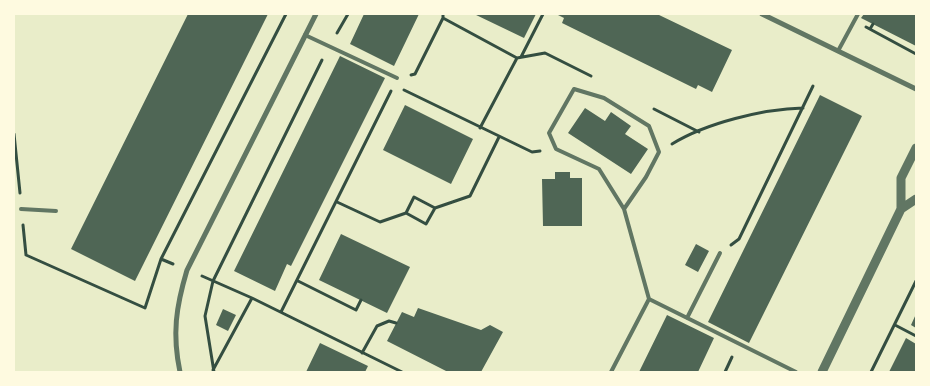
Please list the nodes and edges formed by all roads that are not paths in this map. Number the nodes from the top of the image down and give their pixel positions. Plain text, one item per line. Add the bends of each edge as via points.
1 (316, 14) edge
2 (762, 14) edge
3 (858, 14) edge
4 (305, 35) junction
5 (838, 51) junction
6 (398, 78) road end
7 (916, 89) edge
8 (916, 148) edge
9 (916, 199) edge
10 (21, 209) road end
11 (624, 209) junction
12 (900, 209) junction
13 (56, 211) dead end
14 (720, 253) road end
15 (650, 299) junction
16 (688, 318) junction
17 (180, 372) edge
18 (611, 372) edge
19 (796, 372) edge
20 (822, 372) edge

1 - 4 street
2 - 5 street
3 - 5 lane
4 - 6 lane
4 - 17 street via 187,270 176,314 175,338
5 - 7 street
8 - 12 street via 901,178
9 - 12 street
10 - 13 lane
11 - 11 lane via 659,152 649,126 604,98 574,89 549,133 556,149 599,169
11 - 15 lane
12 - 20 street
14 - 16 lane
15 - 16 lane
15 - 18 lane
16 - 19 lane

